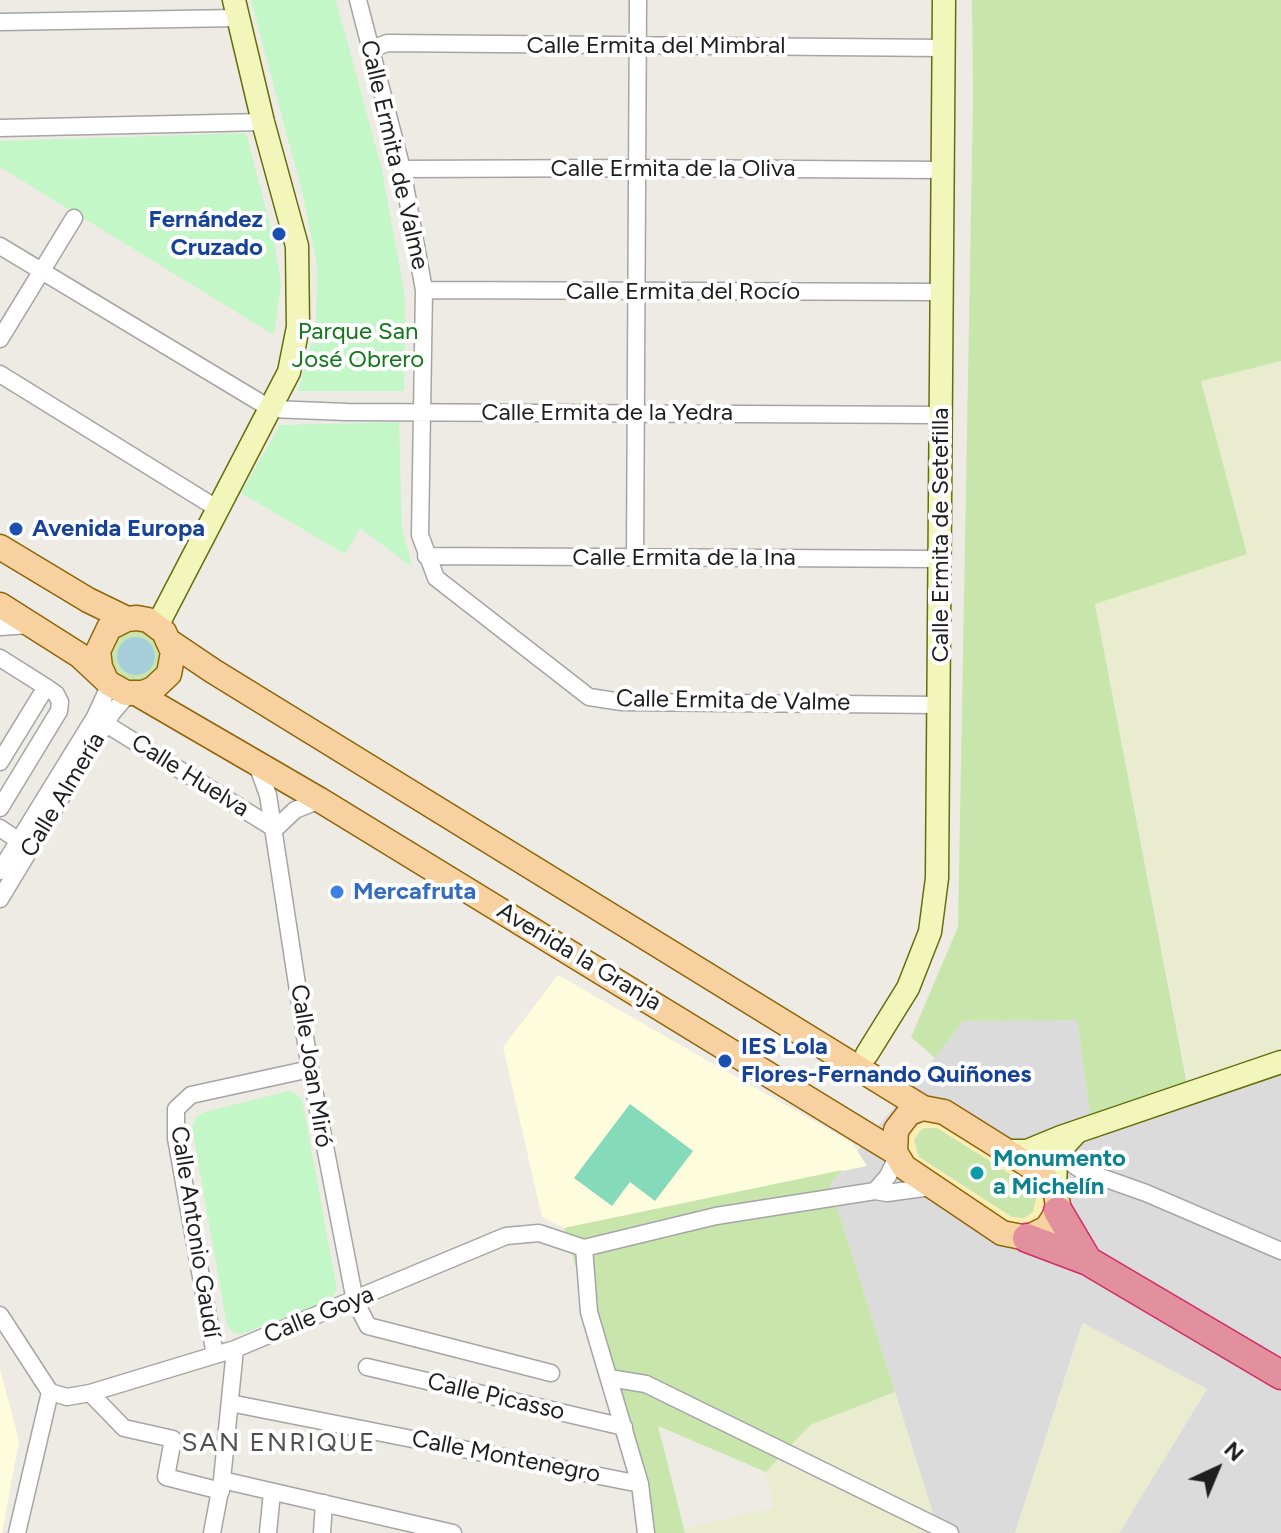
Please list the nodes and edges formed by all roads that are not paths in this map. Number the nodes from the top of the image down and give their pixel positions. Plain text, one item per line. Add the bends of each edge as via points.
1 (358, 0) edge
2 (638, 0) edge
3 (944, 0) edge
4 (236, 9) edge
5 (0, 22) edge
6 (638, 46) junction
7 (944, 48) junction
8 (370, 50) junction
9 (263, 122) junction
10 (0, 128) edge
11 (637, 168) junction
12 (402, 169) junction
13 (943, 170) junction
14 (74, 218) dead end
15 (0, 246) edge
16 (41, 272) junction
17 (424, 290) junction
18 (636, 292) junction
19 (942, 292) junction
20 (0, 339) edge
21 (0, 374) edge
22 (271, 409) junction
23 (421, 412) junction
24 (636, 413) junction
25 (942, 415) junction
26 (218, 509) junction
27 (0, 547) edge
28 (426, 556) junction
29 (635, 558) junction
30 (941, 559) junction
31 (0, 605) edge
32 (127, 619) junction
33 (33, 625) junction
34 (0, 627) edge
35 (164, 634) junction
36 (0, 658) edge
37 (46, 687) junction
38 (120, 687) junction
39 (940, 705) junction
40 (106, 724) junction
41 (0, 762) edge
42 (256, 762) junction
43 (320, 800) junction
44 (0, 808) edge
45 (0, 828) edge
46 (275, 829) junction
47 (19, 841) junction
48 (0, 871) edge
49 (0, 899) edge
50 (867, 1054) junction
51 (843, 1060) junction
52 (1281, 1062) edge
53 (310, 1069) junction
54 (875, 1080) junction
55 (923, 1108) junction
56 (1078, 1131) junction
57 (1061, 1149) junction
58 (1007, 1151) junction
59 (896, 1155) junction
60 (1081, 1170) junction
61 (931, 1187) junction
62 (875, 1191) junction
63 (1056, 1194) junction
64 (1027, 1238) junction
65 (584, 1248) junction
66 (1281, 1251) edge
67 (1088, 1261) junction
68 (355, 1301) junction
69 (0, 1315) edge
70 (235, 1349) junction
71 (215, 1355) junction
72 (367, 1367) dead end
73 (551, 1373) dead end
74 (1281, 1375) edge
75 (609, 1378) junction
76 (50, 1392) junction
77 (90, 1393) junction
78 (230, 1403) junction
79 (624, 1427) junction
80 (640, 1484) junction
81 (221, 1486) junction
82 (272, 1492) junction
83 (324, 1503) junction
84 (17, 1533) edge
85 (212, 1533) edge
86 (268, 1533) edge
87 (322, 1533) edge
88 (453, 1533) edge
89 (646, 1533) edge
90 (950, 1533) edge

1 - 8 street, Calle Ermita de Valme
2 - 6 street
3 - 7 street, Calle Ermita de Setefilla
4 - 5 street
4 - 9 street
6 - 7 street, Calle Ermita del Mimbral
6 - 8 street, Calle Ermita del Mimbral via 387,43
6 - 11 street
7 - 13 street, Calle Ermita de Setefilla
8 - 12 street, Calle Ermita de Valme
9 - 10 street
9 - 22 street via 299,259 298,327 289,372
11 - 12 street, Calle Ermita de la Oliva
11 - 13 street, Calle Ermita de la Oliva
11 - 18 street
12 - 17 street, Calle Ermita de Valme
13 - 19 street, Calle Ermita de Setefilla
14 - 16 street
15 - 16 street
16 - 20 street
16 - 22 street
17 - 18 street, Calle Ermita del Rocío
17 - 23 street, Calle Ermita de Valme
18 - 19 street, Calle Ermita del Rocío
18 - 24 street
19 - 25 street, Calle Ermita de Setefilla
21 - 26 street
22 - 23 street, Calle Ermita de la Yedra
22 - 26 street
23 - 24 street, Calle Ermita de la Yedra
23 - 28 street, Calle Ermita de Valme via 420,535
24 - 25 street, Calle Ermita de la Yedra
24 - 29 street
25 - 30 street, Calle Ermita de Setefilla
26 - 35 street
27 - 32 main road, Avenida la Granja
28 - 29 street, Calle Ermita de la Ina
28 - 39 street, Calle Ermita de Valme via 436,578 589,697 622,702
29 - 30 street, Calle Ermita de la Ina
30 - 39 street, Calle Ermita de Setefilla
31 - 33 main road, Avenida la Granja
32 - 35 main road, Avenida la Granja via 148,620
32 - 38 main road via 109,628 98,658
33 - 34 street
33 - 38 main road, Avenida la Granja
35 - 38 main road via 173,662 169,674 153,689
35 - 51 main road, Avenida la Granja via 227,680
36 - 37 street
37 - 41 street
37 - 44 street via 56,694 59,711
38 - 40 street, Calle Almería
38 - 42 main road, Avenida la Granja
38 - 47 street, Calle Almería via 95,717
39 - 50 street, Calle Ermita de Setefilla via 937,878 930,932 908,988
40 - 46 street, Calle Huelva
40 - 49 street, Calle Almería
42 - 43 main road, Avenida la Granja
42 - 46 street, Calle Joan Miró
43 - 46 street via 295,810
43 - 59 main road, Avenida la Granja
45 - 47 street
46 - 53 street, Calle Joan Miró
47 - 48 street, Calle Almería
50 - 51 street
50 - 54 street
51 - 54 main road, Avenida la Granja
52 - 56 street
53 - 68 street, Calle Joan Miró
53 - 71 street, Calle Antonio Gaudí via 191,1095 176,1109 176,1138
54 - 55 main road, Avenida la Granja
55 - 58 main road, Avenida la Granja via 944,1112
55 - 59 main road via 901,1121
56 - 57 street
56 - 58 street via 1027,1151
57 - 60 street
57 - 63 street
58 - 63 main road, Avenida la Granja via 1035,1169
59 - 61 main road, Avenida la Granja
59 - 62 street
60 - 63 street
60 - 66 street
61 - 62 street
61 - 64 main road, Avenida la Granja via 1002,1233
62 - 65 street via 716,1216
63 - 64 main road via 1047,1228
63 - 67 highway
64 - 67 highway
65 - 68 street, Calle Goya via 539,1233 506,1236
65 - 75 street via 589,1312
67 - 74 highway
68 - 70 street, Calle Goya
68 - 73 street via 368,1326
69 - 76 street
70 - 71 street, Calle Goya
70 - 78 street
71 - 77 street, Calle Goya
72 - 79 street, Calle Picasso
75 - 79 street
75 - 90 street via 646,1384
76 - 77 street, Calle Goya via 67,1397
76 - 84 street
77 - 81 street via 124,1428 173,1439 166,1477
78 - 80 street, Calle Montenegro
78 - 81 street
79 - 80 street
80 - 89 street
81 - 82 street
81 - 85 street
82 - 83 street
82 - 86 street
83 - 87 street
83 - 88 street

